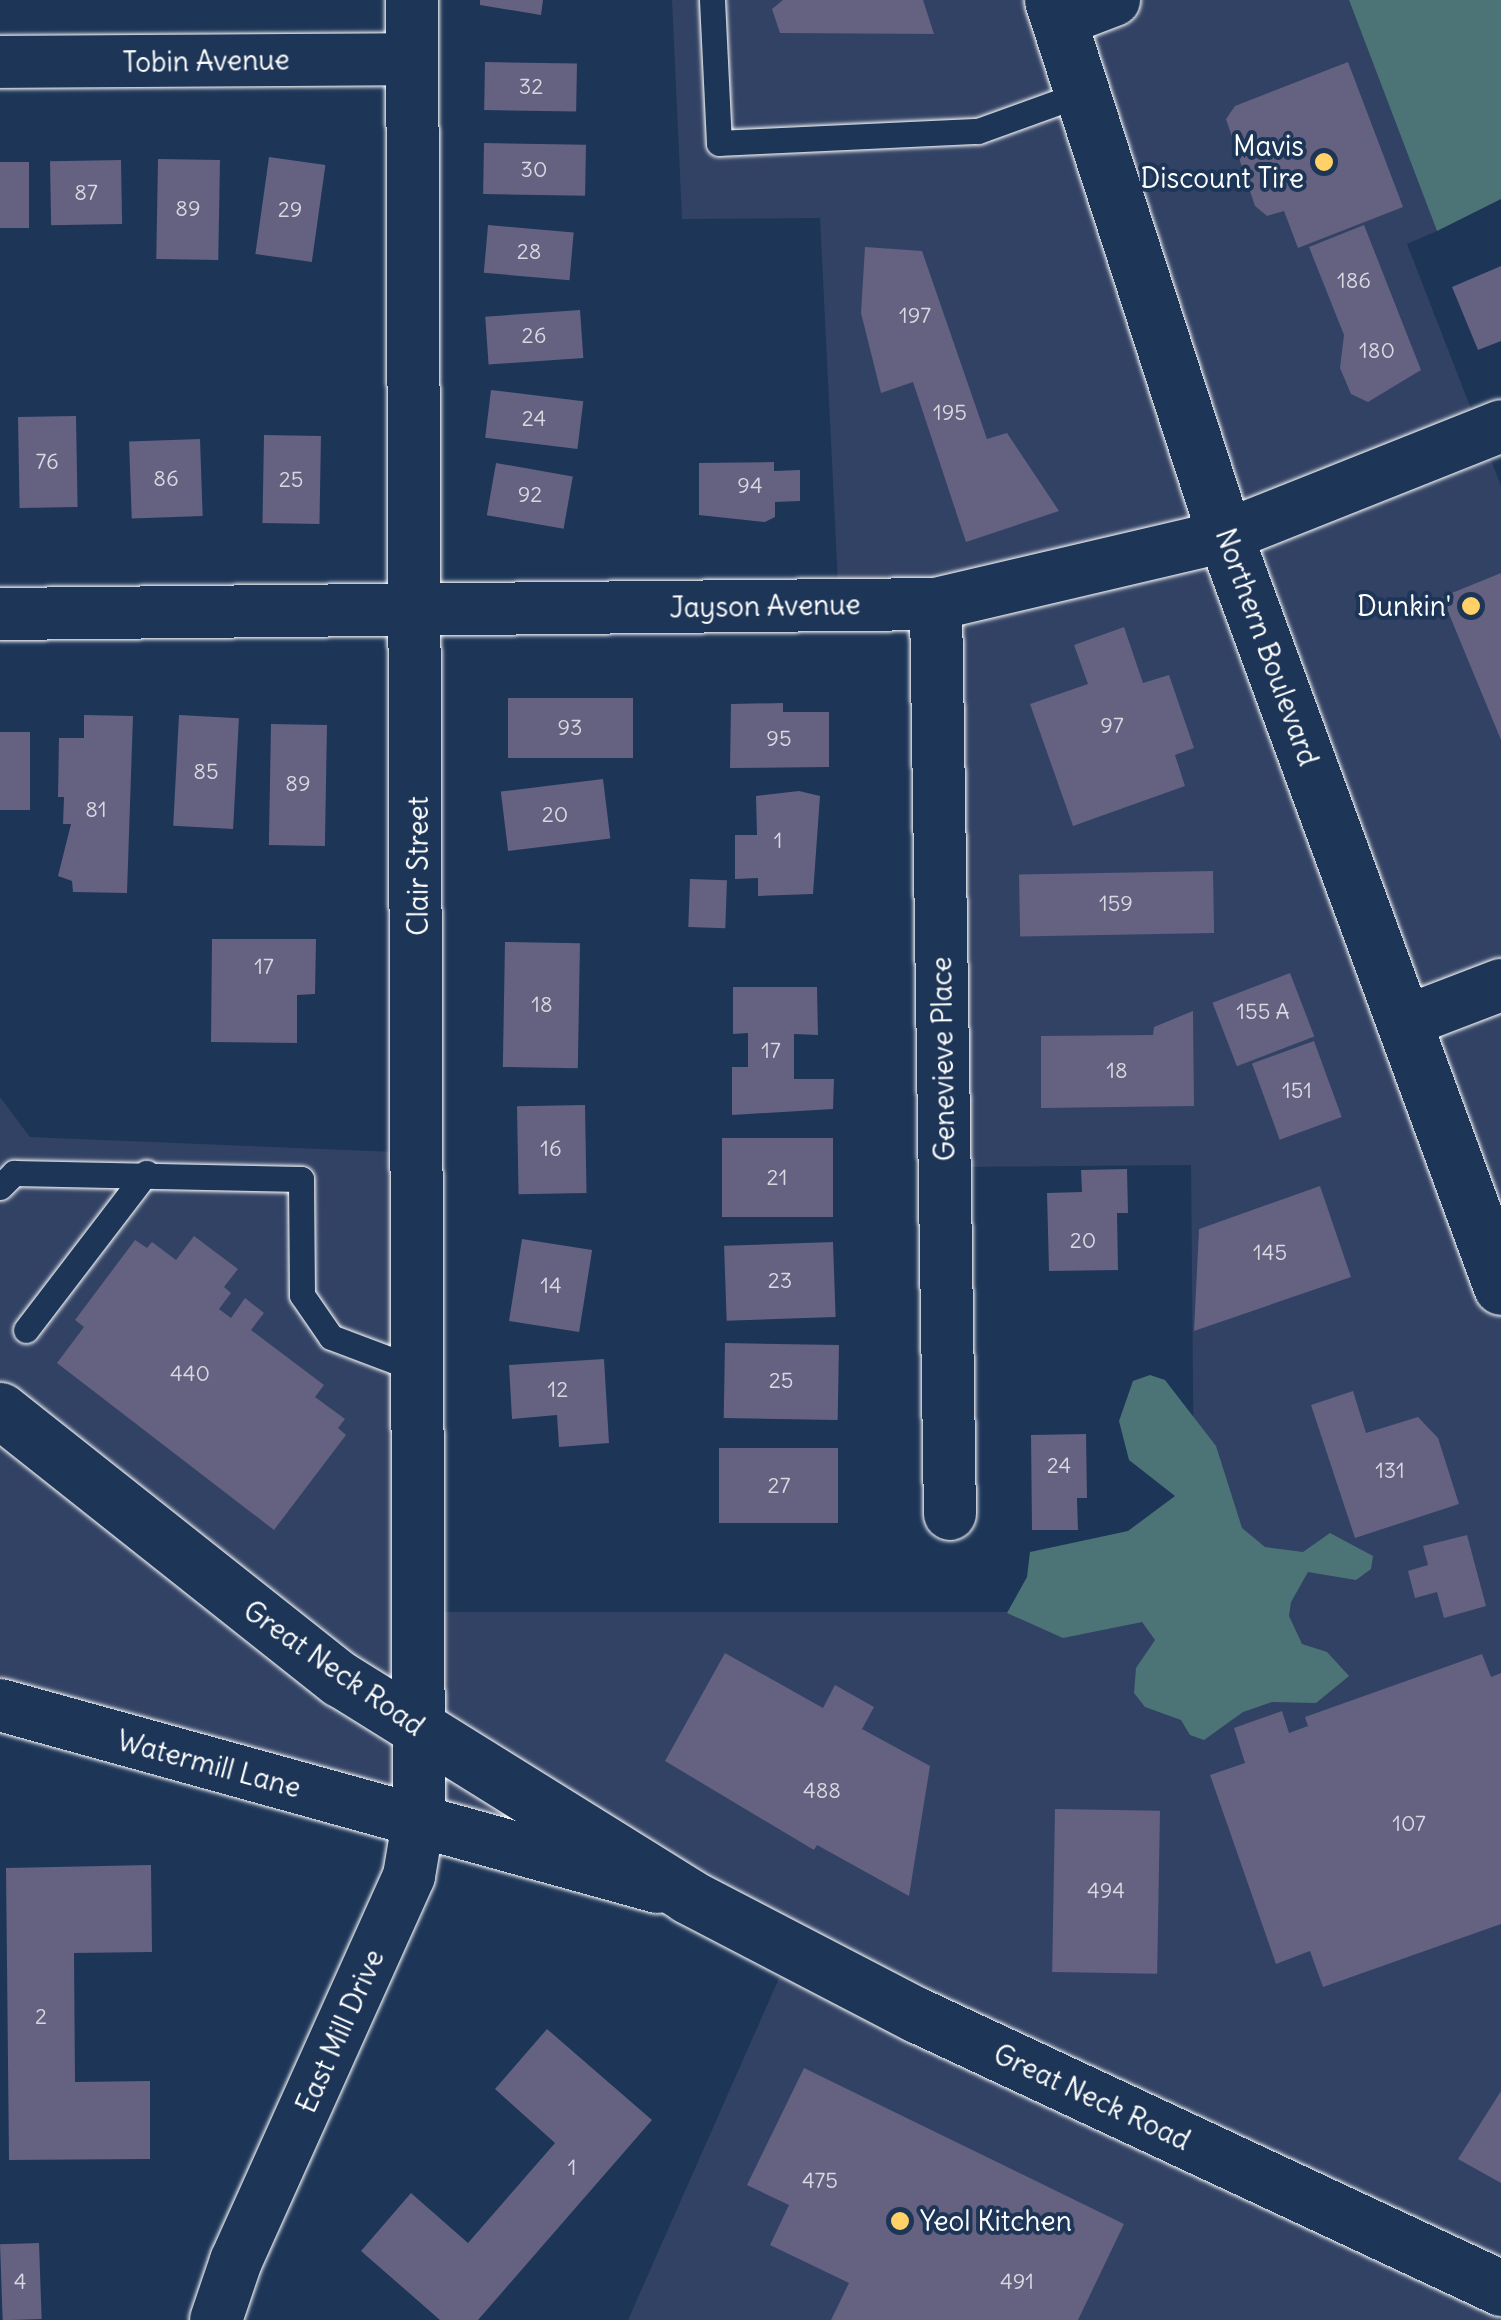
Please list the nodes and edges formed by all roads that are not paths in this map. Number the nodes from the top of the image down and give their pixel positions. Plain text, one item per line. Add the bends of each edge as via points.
1 (412, 0) edge
2 (712, 0) edge
3 (1114, 0) edge
4 (1055, 10) edge
5 (412, 59) junction
6 (0, 62) edge
7 (1080, 94) junction
8 (1501, 426) edge
9 (1225, 536) junction
10 (936, 604) junction
11 (416, 610) junction
12 (0, 614) edge
13 (1501, 985) edge
14 (1407, 1022) junction
15 (146, 1174) junction
16 (0, 1187) edge
17 (1501, 1288) edge
18 (26, 1330) dead end
19 (422, 1371) junction
20 (0, 1410) edge
21 (950, 1514) dead end
22 (0, 1704) edge
23 (424, 1732) junction
24 (419, 1817) junction
25 (688, 1896) junction
26 (1501, 2288) edge
27 (216, 2320) edge

1 - 5 street, Clair Street
2 - 7 lane via 719,143 978,130
3 - 4 street
4 - 7 main road, Northern Boulevard
5 - 6 street, Tobin Avenue
5 - 11 street, Clair Street
7 - 9 main road, Northern Boulevard
8 - 9 street, Jayson Avenue
9 - 10 street, Jayson Avenue
9 - 14 main road, Northern Boulevard
10 - 11 street, Jayson Avenue
10 - 21 street, Genevieve Place
11 - 12 street, Jayson Avenue
11 - 19 street, Clair Street
13 - 14 street
14 - 17 main road, Northern Boulevard
15 - 16 lane via 14,1173
15 - 18 lane
15 - 19 lane via 301,1179 302,1295 330,1337
19 - 23 street, Clair Street
20 - 23 main road, Great Neck Road via 340,1679
22 - 24 street, Watermill Lane
23 - 24 street, East Mill Drive
23 - 25 main road, Great Neck Road
24 - 25 street, Great Neck Road
24 - 27 street, East Mill Drive via 409,1876 236,2261
25 - 26 main road, Great Neck Road via 917,2015

